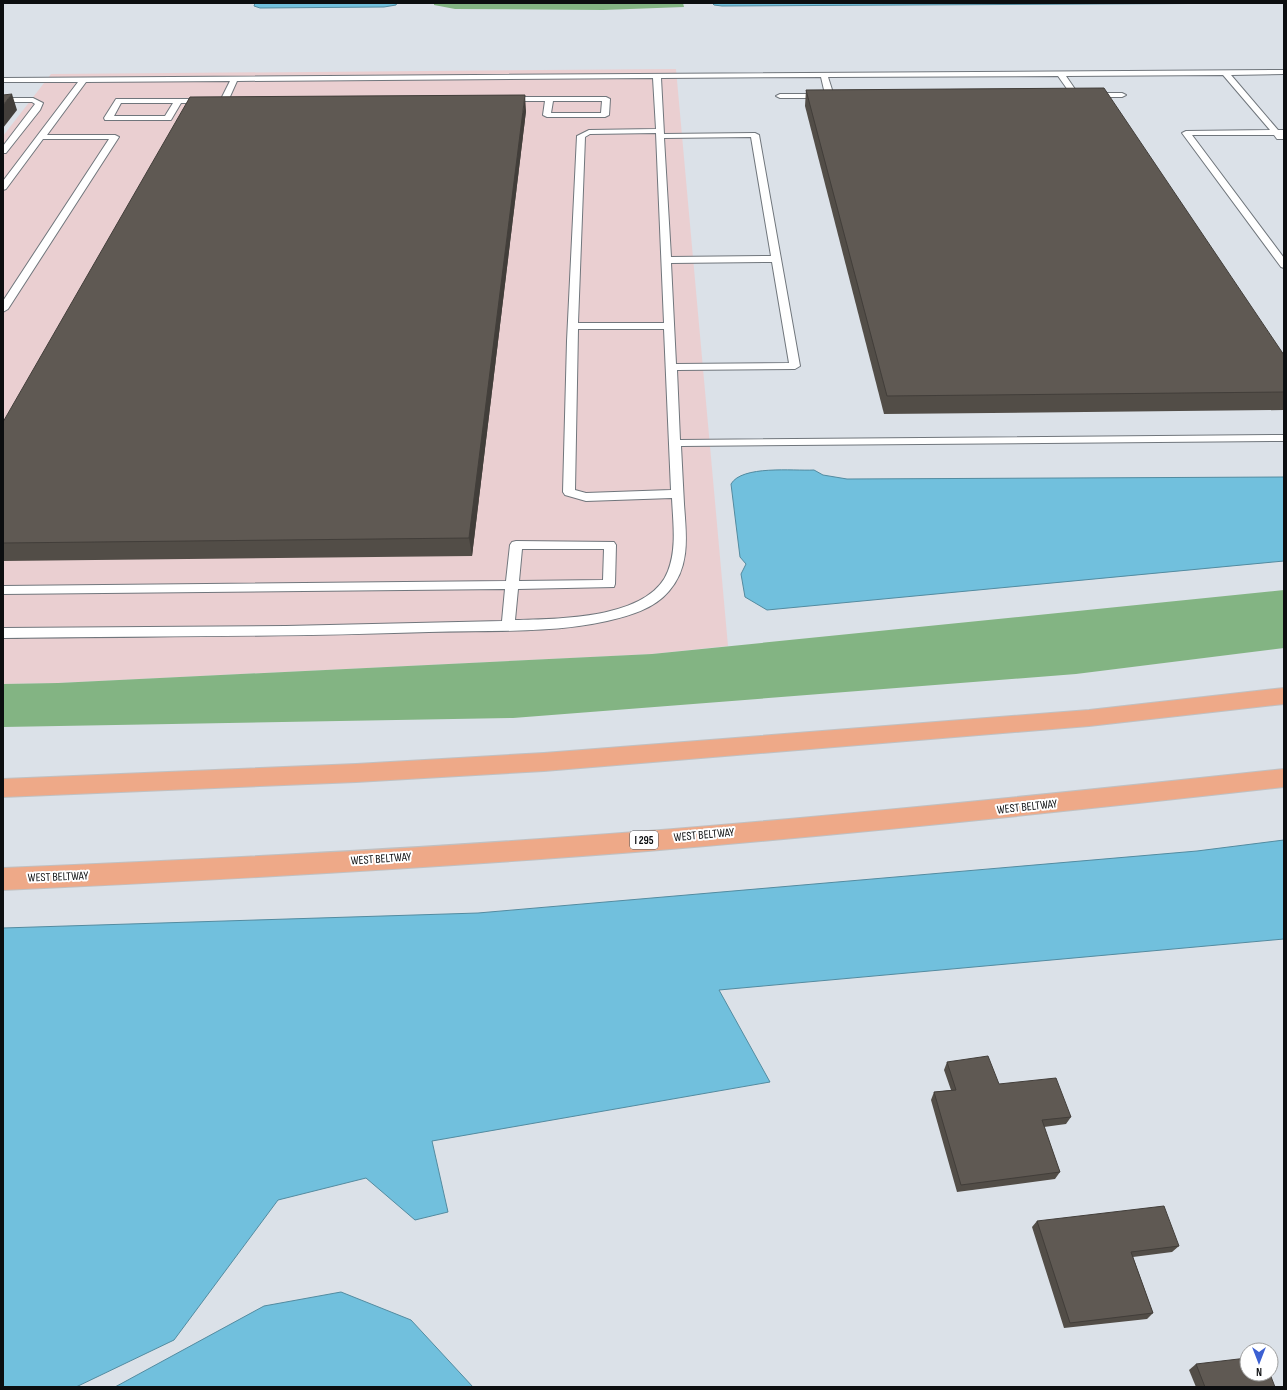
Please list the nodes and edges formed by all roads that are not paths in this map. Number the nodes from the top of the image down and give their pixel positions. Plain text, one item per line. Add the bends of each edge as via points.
1 (1284, 72) edge
2 (1226, 73) junction
3 (1061, 74) junction
4 (824, 75) junction
5 (657, 76) junction
6 (235, 78) junction
7 (84, 79) junction
8 (3, 80) edge
9 (504, 83) junction
10 (1059, 95) edge
11 (1075, 95) junction
12 (1122, 95) dead end
13 (780, 96) dead end
14 (549, 99) junction
15 (3, 100) edge
16 (178, 101) junction
17 (1280, 132) edge
18 (660, 134) junction
19 (40, 137) junction
20 (1284, 141) edge
21 (3, 151) edge
22 (4, 186) edge
23 (777, 259) junction
24 (666, 260) junction
25 (1284, 265) edge
26 (3, 309) edge
27 (572, 326) junction
28 (669, 326) junction
29 (671, 366) junction
30 (1284, 438) edge
31 (675, 443) junction
32 (678, 494) junction
33 (512, 584) junction
34 (3, 590) edge
35 (508, 624) junction
36 (3, 633) edge
37 (1284, 696) edge
38 (1284, 778) edge
39 (3, 788) edge
40 (3, 879) edge

1 - 2 lane
2 - 3 lane
2 - 17 lane
3 - 4 lane
3 - 11 lane
4 - 5 lane
4 - 13 lane via 834,96
5 - 9 lane
5 - 18 lane
6 - 7 lane
6 - 9 lane
6 - 16 lane via 221,101
7 - 8 lane
7 - 19 lane
9 - 14 lane via 498,100
10 - 11 lane
11 - 12 lane
14 - 14 lane via 547,115 605,115 606,99
15 - 21 lane via 33,100 39,103
16 - 16 lane via 119,101 108,118 168,118
17 - 20 lane
17 - 25 lane via 1186,133
18 - 23 lane via 755,135
18 - 24 lane
18 - 27 lane via 588,132 581,136
19 - 22 lane
19 - 26 lane via 115,137
23 - 24 lane
23 - 29 lane via 795,366
24 - 28 lane
27 - 28 lane
27 - 32 lane via 569,492 586,496
28 - 29 lane
29 - 31 lane
30 - 31 lane
31 - 32 lane
32 - 35 lane via 680,547 677,566 668,586 649,601 622,612 586,620
33 - 33 lane via 516,545 610,545 609,584
33 - 34 lane
33 - 35 lane
35 - 36 lane via 383,629
37 - 39 highway via 1088,718 544,762
38 - 40 highway, WEST BELTWAY / I 295 via 850,824 201,871

